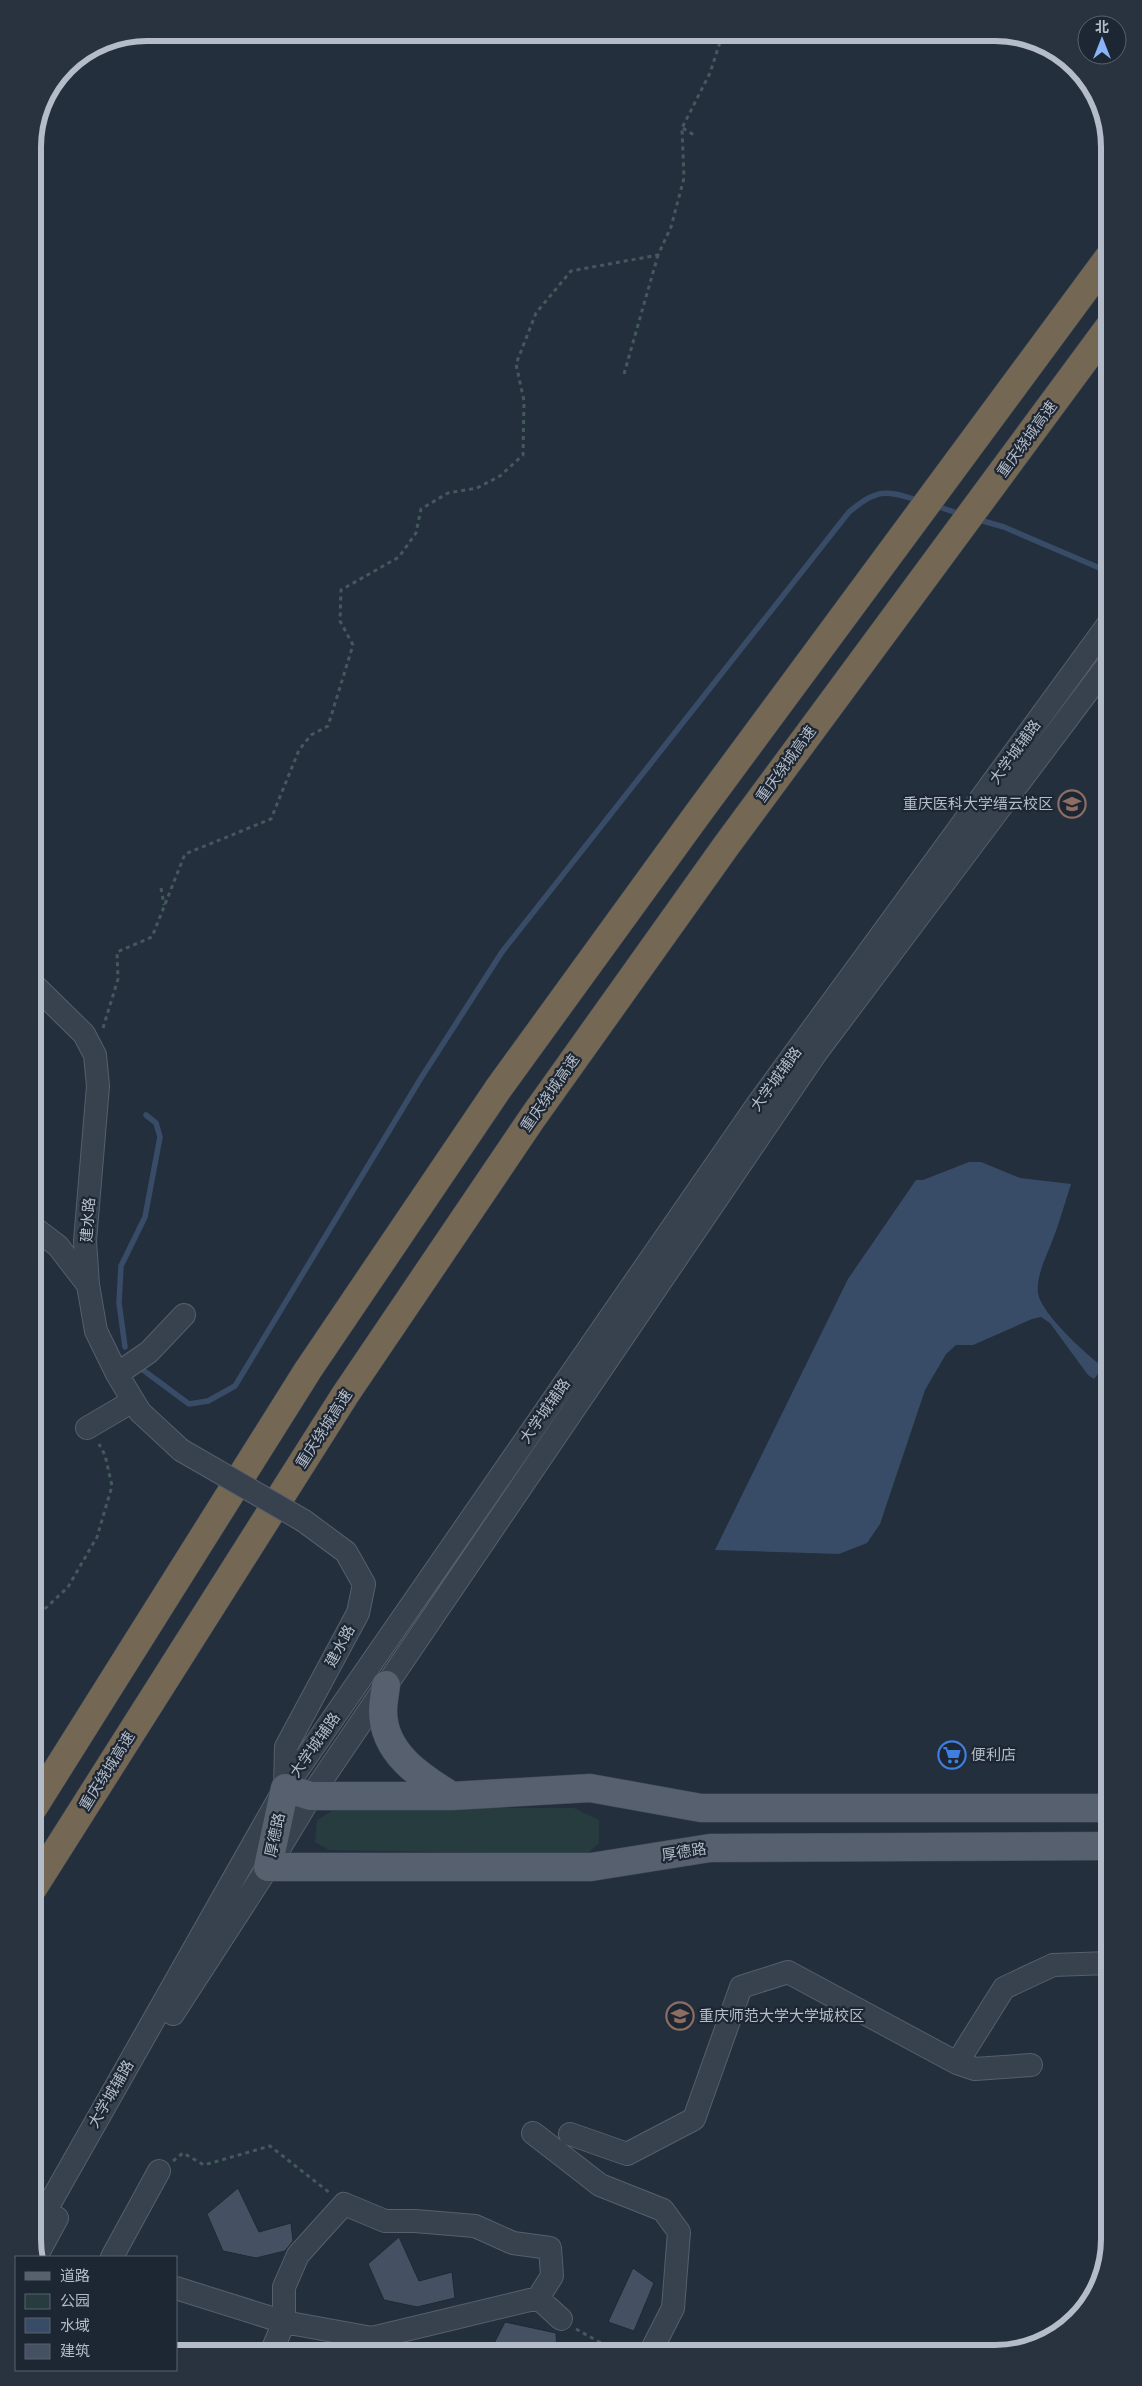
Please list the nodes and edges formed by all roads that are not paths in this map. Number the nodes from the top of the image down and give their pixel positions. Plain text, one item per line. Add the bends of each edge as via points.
1 (1101, 269) edge
2 (1101, 339) edge
3 (1101, 635) edge
4 (1101, 675) edge
5 (41, 992) edge
6 (41, 1233) edge
7 (88, 1284) junction
8 (184, 1315) dead end
9 (117, 1374) junction
10 (133, 1401) junction
11 (89, 1427) road end
12 (386, 1685) junction
13 (285, 1788) junction
14 (41, 1794) edge
15 (311, 1796) junction
16 (452, 1796) junction
17 (1101, 1808) edge
18 (1101, 1846) edge
19 (268, 1867) junction
20 (41, 1874) edge
21 (1101, 1963) edge
22 (957, 2063) junction
23 (1031, 2065) dead end
24 (533, 2133) dead end
25 (570, 2134) dead end
26 (159, 2171) road end
27 (41, 2218) edge
28 (41, 2247) edge
29 (113, 2256) edge
30 (178, 2289) edge
31 (538, 2298) junction
32 (561, 2319) road end
33 (284, 2322) junction
34 (274, 2345) edge
35 (654, 2345) edge

1 - 14 highway via 498,1089 308,1370
2 - 20 highway, 重庆绕城高速 via 726,846 532,1117 345,1395
3 - 13 street, 大学城辅路 via 757,1105
4 - 12 street, 大学城辅路 via 816,1053
5 - 7 street, 建水路 via 84,1034 95,1055 98,1086 85,1242
6 - 7 street via 58,1246
7 - 9 street, 建水路 via 96,1331
8 - 9 street via 149,1352
9 - 10 street, 建水路
10 - 11 street
10 - 13 street, 建水路, bridge via 140,1412 182,1450 304,1521 346,1552 364,1584 358,1613 286,1747
12 - 15 street, 大学城辅路
12 - 16 main road via 382,1712 389,1744 420,1776
13 - 15 main road
13 - 19 main road, 厚德路
13 - 27 street, 大学城辅路
15 - 16 main road
15 - 19 street, 大学城辅路
16 - 17 main road via 590,1788 701,1808
18 - 19 main road, 厚德路 via 710,1848 591,1867
19 - 28 street, 大学城辅路 via 145,2058
21 - 22 street via 1053,1965 1004,1988
22 - 23 street via 975,2069
22 - 25 street via 788,1972 741,1987 694,2119 627,2154
24 - 35 street via 600,2185 663,2210 679,2232 673,2308
26 - 29 street
30 - 33 street
31 - 32 street
31 - 33 street via 372,2338
31 - 33 street via 552,2276 550,2248 513,2243 475,2226 385,2221 344,2204 298,2255 284,2287
33 - 34 street

